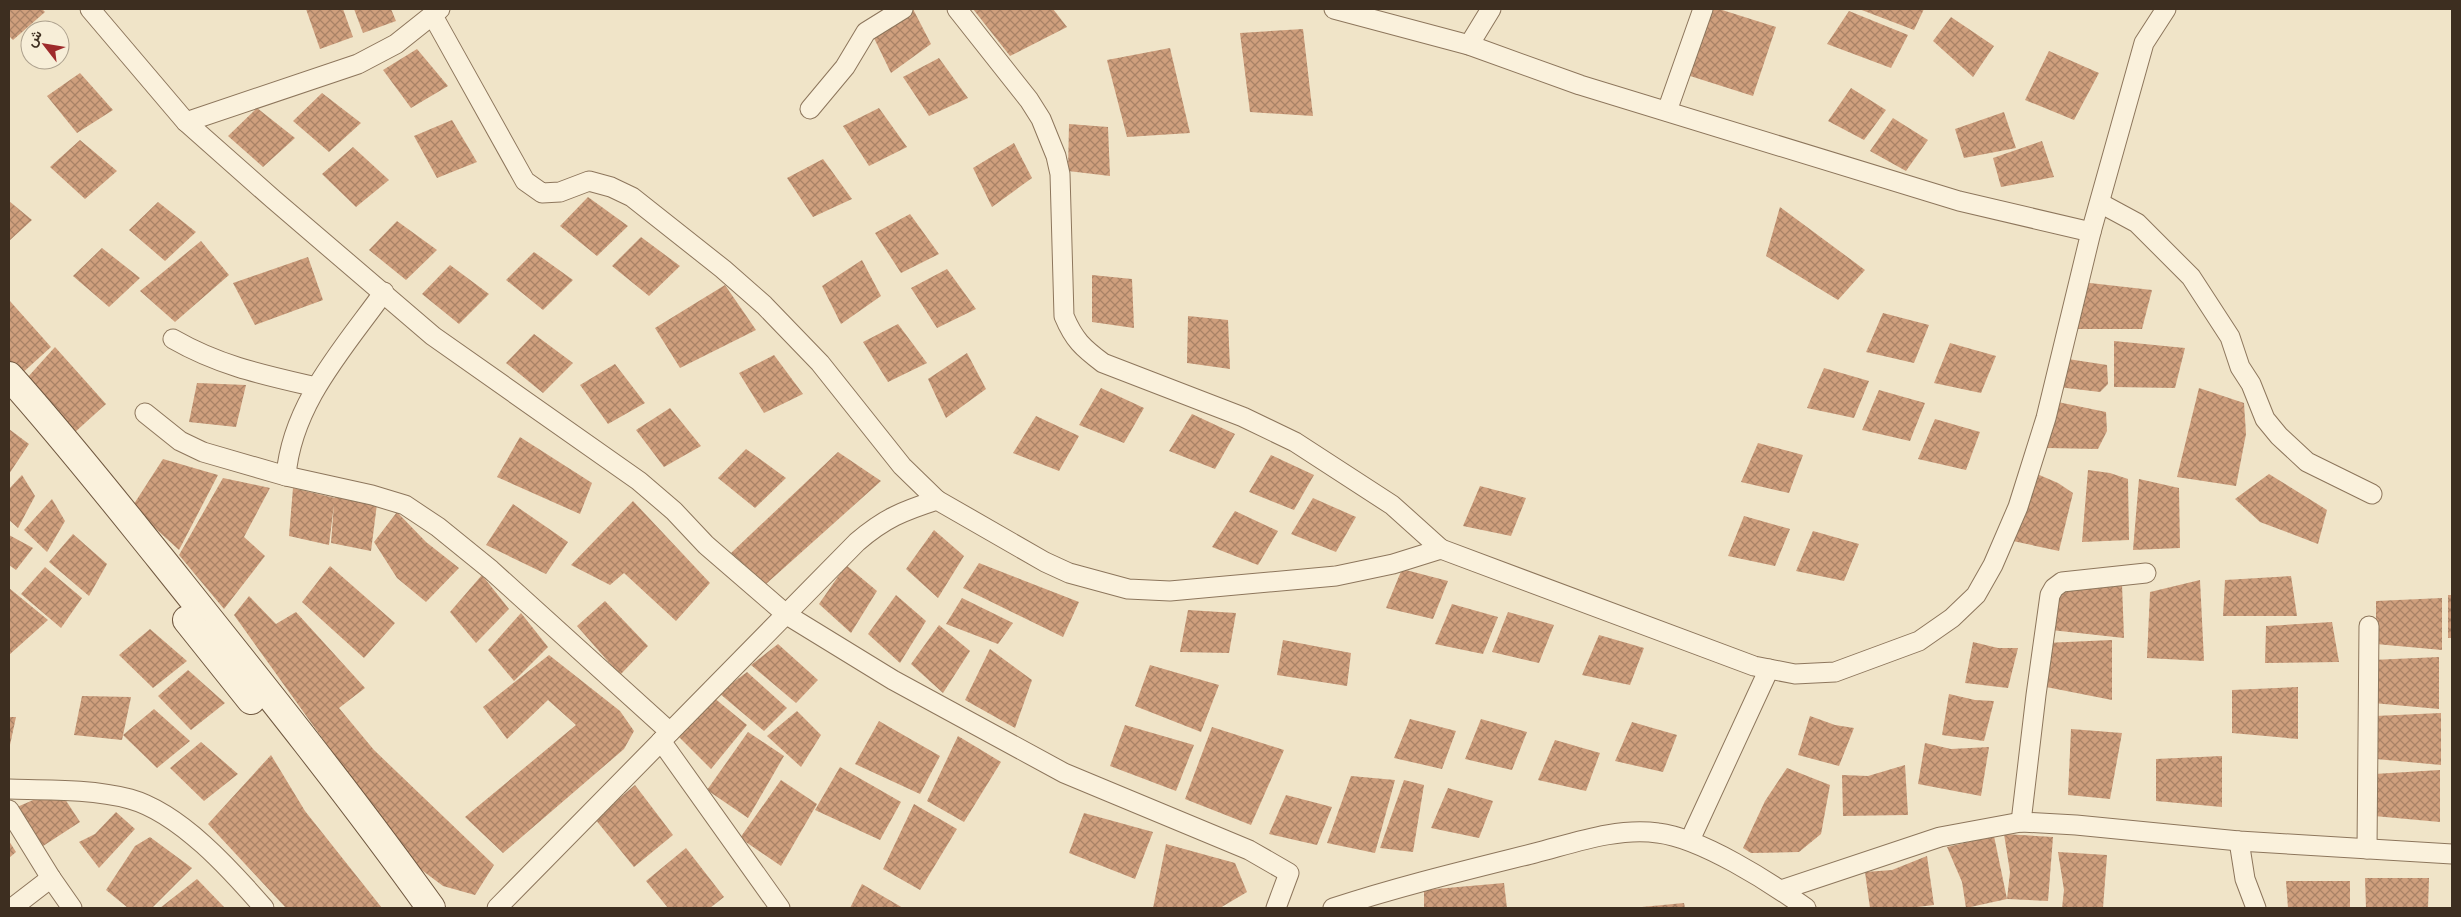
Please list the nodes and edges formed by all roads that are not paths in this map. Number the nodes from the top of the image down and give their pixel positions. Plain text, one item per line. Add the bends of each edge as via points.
1 (90, 9) edge
2 (902, 9) edge
3 (957, 9) edge
4 (1334, 9) edge
5 (1491, 9) edge
6 (1703, 9) edge
7 (2166, 9) edge
8 (437, 12) edge
9 (1469, 46) junction
10 (810, 108) dead end
11 (1667, 111) junction
12 (186, 122) junction
13 (2100, 203) junction
14 (2091, 232) junction
15 (384, 292) junction
16 (173, 339) dead end
17 (9, 376) edge
18 (316, 387) junction
19 (9, 403) edge
20 (145, 414) dead end
21 (286, 476) junction
22 (2372, 494) dead end
23 (937, 500) junction
24 (1441, 549) junction
25 (2146, 574) dead end
26 (787, 615) junction
27 (2369, 626) dead end
28 (1769, 669) junction
29 (666, 736) junction
30 (9, 790) edge
31 (9, 810) edge
32 (2021, 822) junction
33 (1690, 840) junction
34 (2239, 841) junction
35 (2368, 849) junction
36 (2452, 854) edge
37 (51, 878) junction
38 (1781, 890) junction
39 (1346, 906) edge
40 (12, 908) edge
41 (72, 908) edge
42 (264, 908) edge
43 (412, 908) edge
44 (431, 908) edge
45 (497, 908) edge
46 (780, 908) edge
47 (1276, 908) edge
48 (1806, 908) edge
49 (2256, 908) edge

1 - 12 street
2 - 10 street via 866,32 845,67
3 - 24 street via 1029,100 1049,136 1060,174 1064,316 1072,335 1083,348 1103,363 1243,417 1295,442 1392,505
4 - 9 street
5 - 9 street
6 - 11 street
7 - 13 street via 2144,42
8 - 12 street via 396,44 358,64
8 - 23 street via 525,181 542,193 560,192 589,181 632,197 764,305 820,363 902,466
9 - 11 street via 1580,86
11 - 14 street via 1959,201
12 - 15 street
13 - 14 street
13 - 22 street via 2137,223 2191,277 2230,337 2240,367 2252,384 2265,419 2280,436 2307,462
14 - 28 street via 2041,436 2008,531 1976,594 1952,618 1919,641 1835,672 1795,674
15 - 18 street
15 - 26 street via 433,336 639,481
16 - 18 street via 236,368
17 - 44 main road via 87,465 238,653
18 - 21 street via 299,420 288,455
19 - 43 main road via 77,481 291,749
20 - 21 street via 180,441 203,452
21 - 29 street via 405,505 438,527 491,570
23 - 24 street via 1069,573 1145,591 1170,592 1336,576 1393,564
23 - 26 street via 902,511 879,523
24 - 28 street
25 - 32 street via 2062,582 2054,588 2050,596 2036,695
26 - 29 street
26 - 47 street via 893,680 1064,773 1249,850 1270,862 1288,873
27 - 35 street
28 - 33 street
29 - 45 street
29 - 46 street
30 - 42 street via 77,792 130,799 156,810 226,865
31 - 37 street
32 - 34 street
32 - 38 street via 1940,837
33 - 38 street
33 - 39 street via 1642,831 1607,836 1410,884
34 - 35 street
34 - 49 street via 2245,879
35 - 36 street
37 - 40 street
37 - 41 street
38 - 48 street

